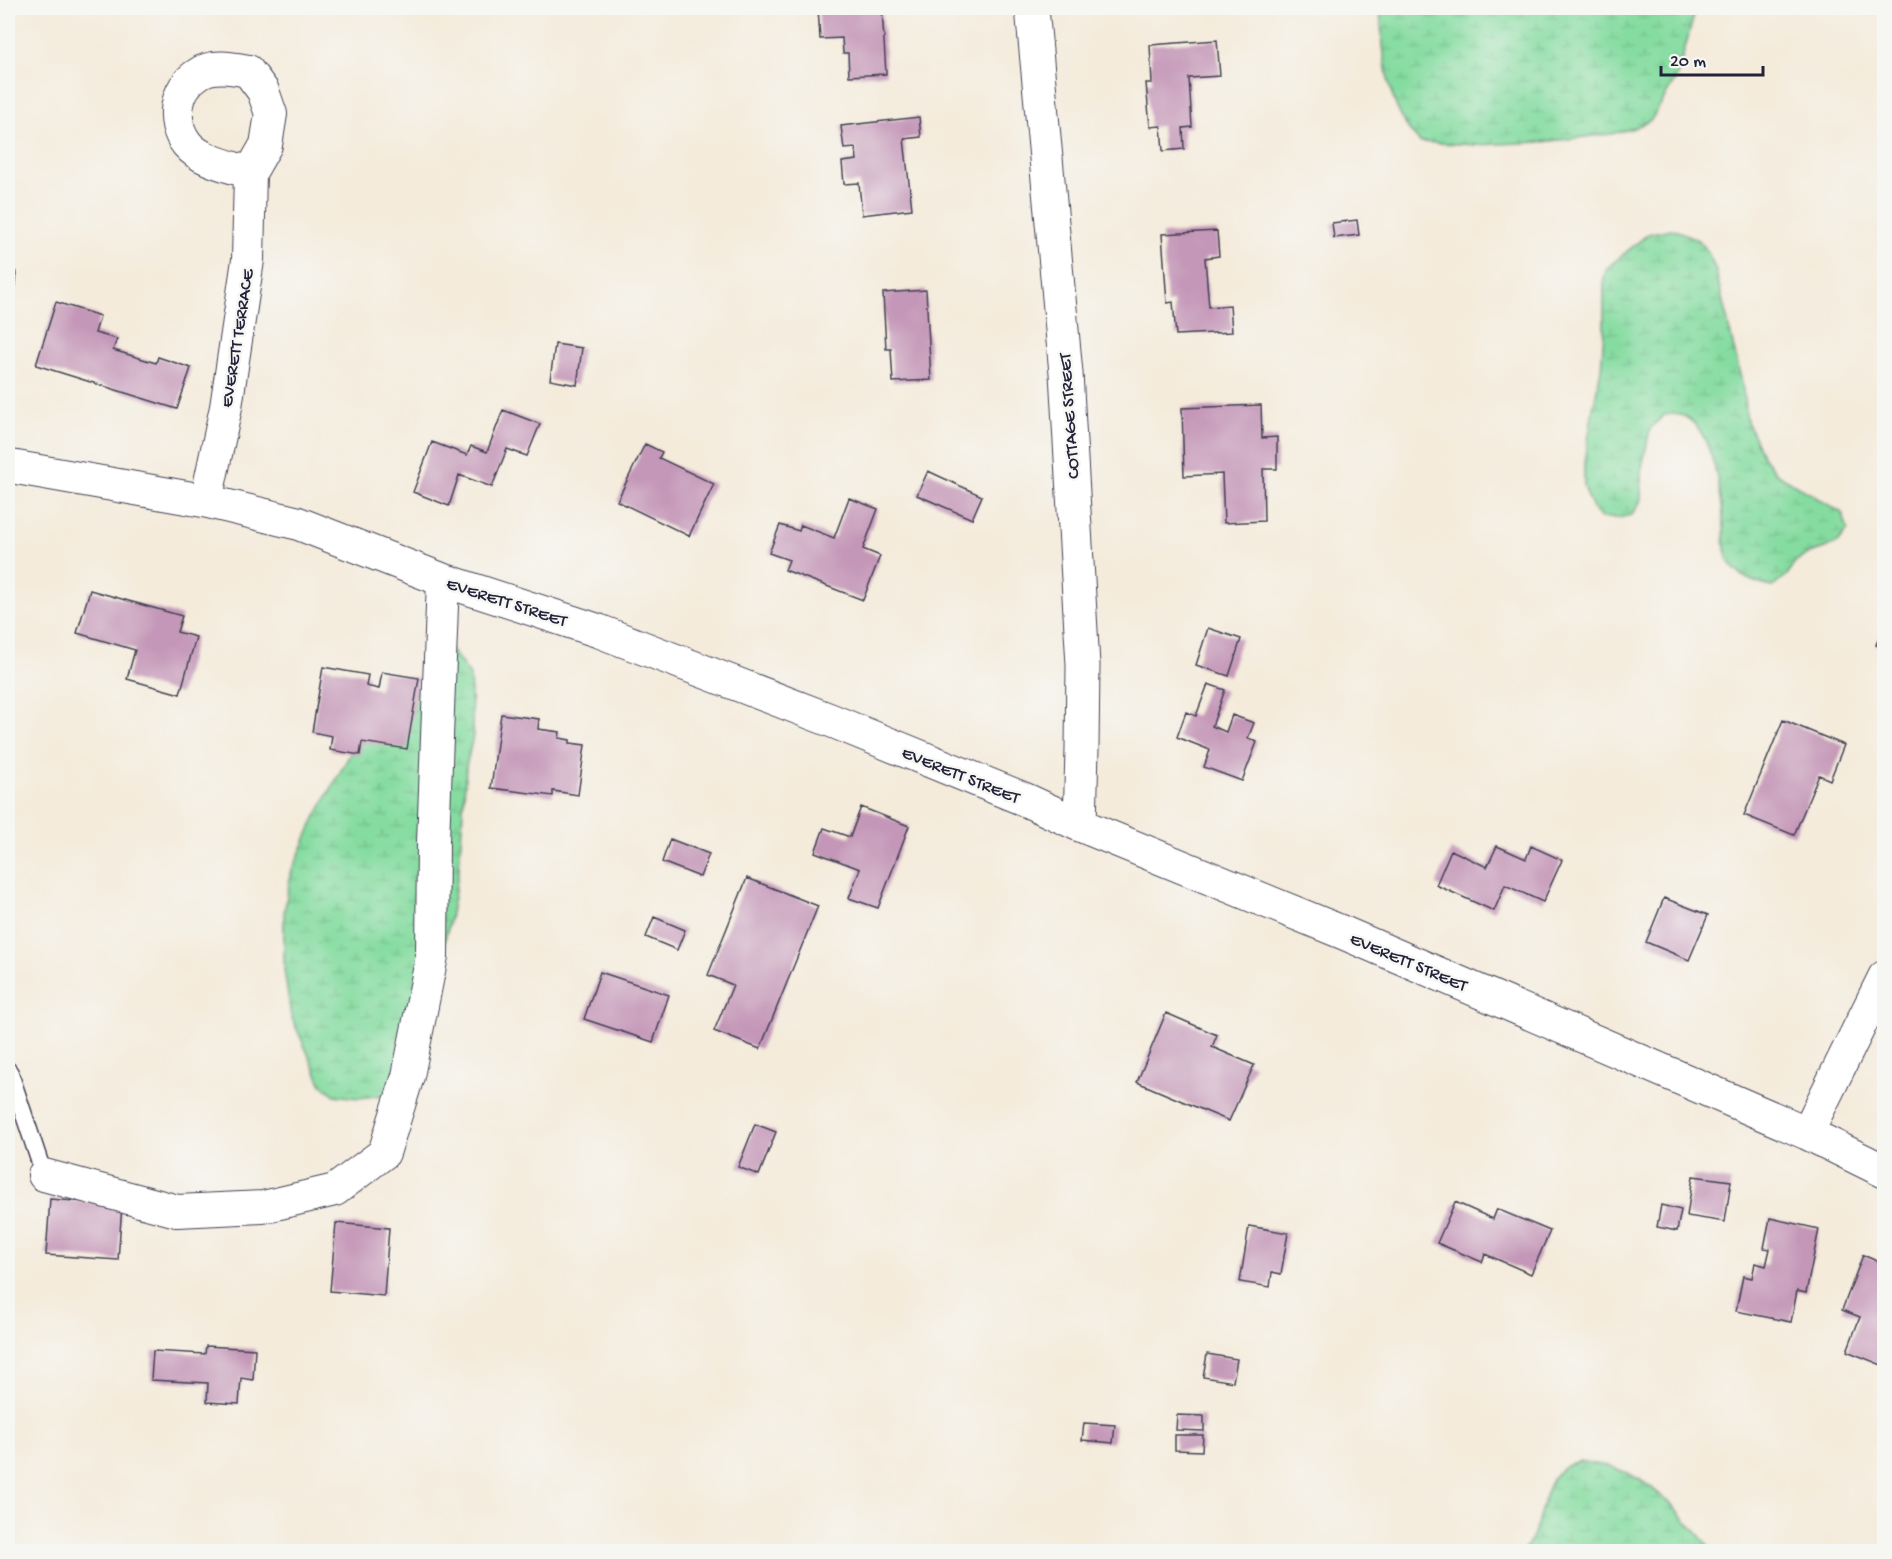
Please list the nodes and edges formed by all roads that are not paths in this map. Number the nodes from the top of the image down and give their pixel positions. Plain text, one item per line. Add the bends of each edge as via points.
1 (1032, 8) edge
2 (250, 173) dead end
3 (8, 466) edge
4 (206, 501) junction
5 (443, 580) junction
6 (1080, 825) junction
7 (1884, 977) edge
8 (8, 1070) edge
9 (1807, 1133) junction
10 (1884, 1171) edge
11 (44, 1175) joint

1 - 6 street, COTTAGE STREET via 1066,373 1082,643
2 - 4 street, EVERETT TERRACE via 248,260 226,407
3 - 4 street, EVERETT STREET
4 - 5 street, EVERETT STREET via 297,523
5 - 6 street, EVERETT STREET via 599,631 874,738
5 - 11 street via 432,956 408,1076 384,1153 335,1190 263,1207 177,1211
6 - 9 street, EVERETT STREET via 1344,933
7 - 9 street
8 - 11 lane
9 - 10 street, EVERETT STREET

